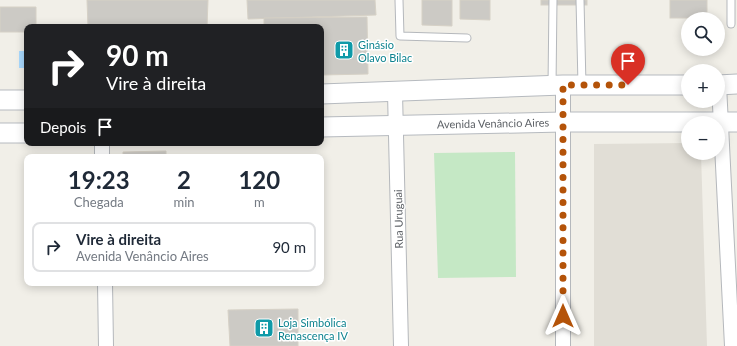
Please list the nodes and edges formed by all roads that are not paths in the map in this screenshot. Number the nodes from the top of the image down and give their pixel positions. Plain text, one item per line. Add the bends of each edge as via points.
1 (400, 0) edge
2 (553, 0) edge
3 (580, 0) edge
4 (731, 0) edge
5 (731, 24) dead end
6 (467, 38) dead end
7 (725, 84) edge
8 (557, 85) junction
9 (582, 85) junction
10 (681, 85) edge
11 (395, 93) junction
12 (324, 94) edge
13 (0, 100) edge
14 (24, 100) edge
15 (563, 122) junction
16 (728, 122) edge
17 (396, 126) junction
18 (324, 127) edge
19 (0, 133) edge
20 (24, 133) edge
21 (105, 286) edge
22 (106, 346) edge
23 (401, 346) edge
24 (563, 346) edge
25 (732, 346) edge

1 - 6 lane via 400,36
2 - 8 lane
3 - 9 lane
4 - 5 lane
7 - 16 street
8 - 9 main road
8 - 11 main road
8 - 15 street
9 - 10 main road
11 - 12 main road
11 - 17 street, Rua Uruguai
13 - 14 main road
15 - 16 main road, Avenida Venâncio Aires
15 - 17 main road, Avenida Venâncio Aires
15 - 24 street
16 - 25 street
17 - 18 main road, Avenida Venâncio Aires
17 - 23 street, Rua Uruguai
19 - 20 main road
21 - 22 street

